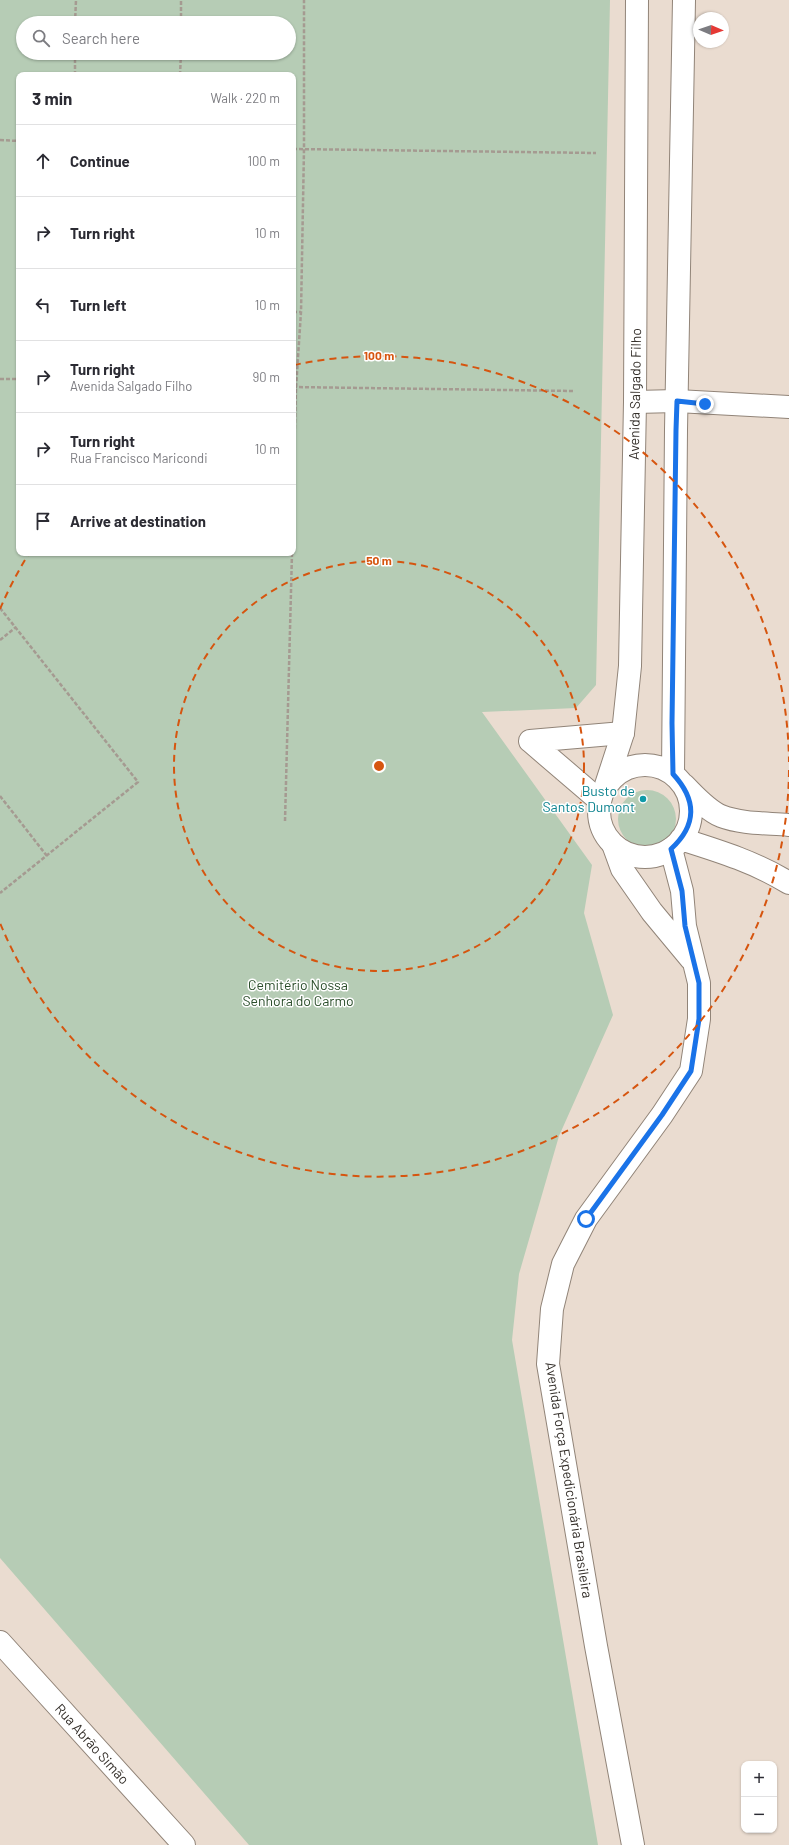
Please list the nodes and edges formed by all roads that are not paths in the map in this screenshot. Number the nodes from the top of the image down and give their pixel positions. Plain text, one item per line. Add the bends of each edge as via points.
1 (637, 0) edge
2 (684, 0) edge
3 (677, 401) junction
4 (635, 402) junction
5 (789, 407) edge
6 (623, 733) junction
7 (678, 779) junction
8 (603, 793) junction
9 (789, 825) edge
10 (676, 844) junction
11 (614, 847) junction
12 (789, 883) edge
13 (693, 962) junction
14 (0, 1642) edge
15 (184, 1845) edge
16 (633, 1845) edge

1 - 4 street, Avenida Salgado Filho
2 - 3 street
3 - 4 street
3 - 5 street
3 - 7 street via 672,723
4 - 6 street, Avenida Salgado Filho via 630,666
6 - 8 street, Avenida Salgado Filho
6 - 8 street via 530,741
7 - 8 street via 660,766 630,766 616,774
7 - 9 street via 702,803 719,815 742,822
7 - 10 street via 690,798 691,812 689,826
8 - 11 street via 599,815 602,829
10 - 11 street via 659,855 645,857 631,855
10 - 12 street via 729,854 771,872
10 - 13 street, Avenida Força Expedicionária Brasileira via 685,926
11 - 13 street, Avenida Força Expedicionária Brasileira via 622,869 652,912
13 - 16 street, Avenida Força Expedicionária Brasileira via 699,983 699,1019 691,1071 586,1219 563,1264 552,1309 548,1364
14 - 15 street, Rua Abrão Simão

